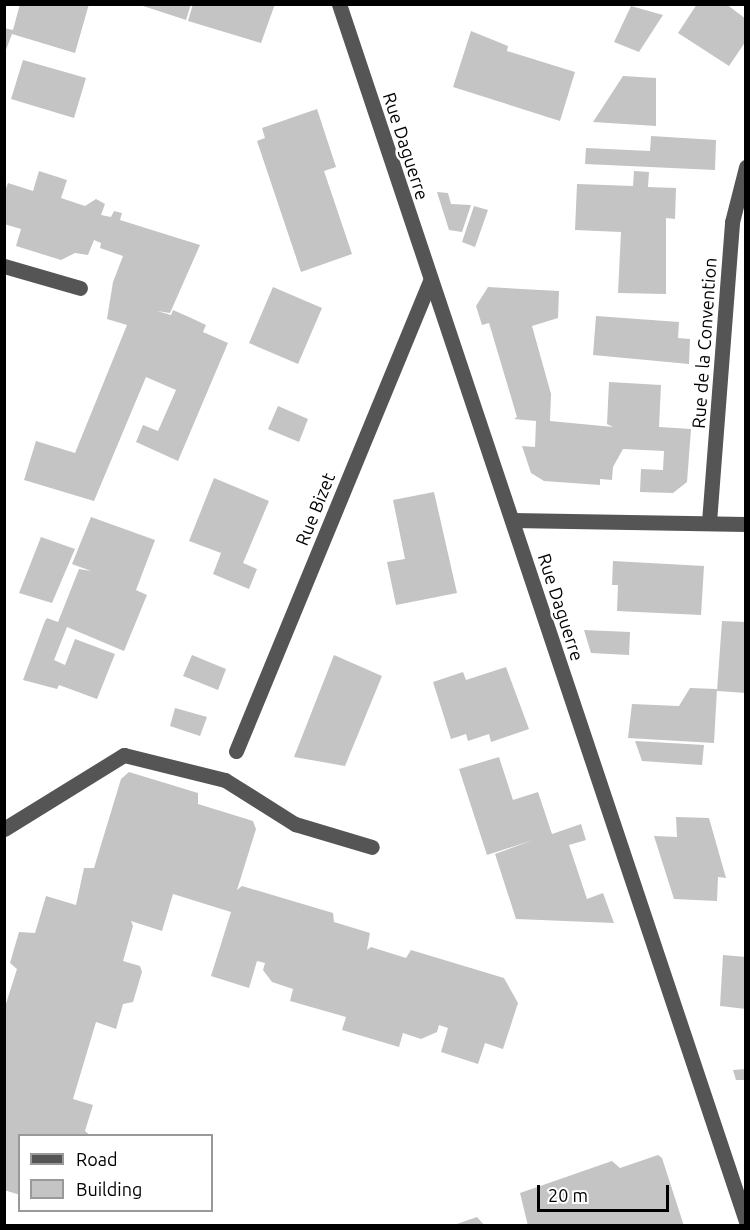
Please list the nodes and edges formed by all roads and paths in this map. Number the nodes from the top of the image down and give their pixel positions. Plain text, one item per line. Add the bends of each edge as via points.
1 (339, 4) edge
2 (746, 167) edge
3 (4, 266) edge
4 (430, 281) junction
5 (80, 288) dead end
6 (512, 520) junction
7 (709, 522) junction
8 (746, 524) edge
9 (236, 751) dead end
10 (4, 829) edge
11 (372, 847) dead end
12 (746, 1221) edge

1 - 4 street, Rue Daguerre
2 - 7 street, Rue de la Convention via 732,222
3 - 5 street
4 - 6 street, Rue Daguerre
4 - 9 street, Rue Bizet
6 - 7 street
6 - 12 street, Rue Daguerre
7 - 8 street
10 - 11 street via 124,755 225,780 295,824

